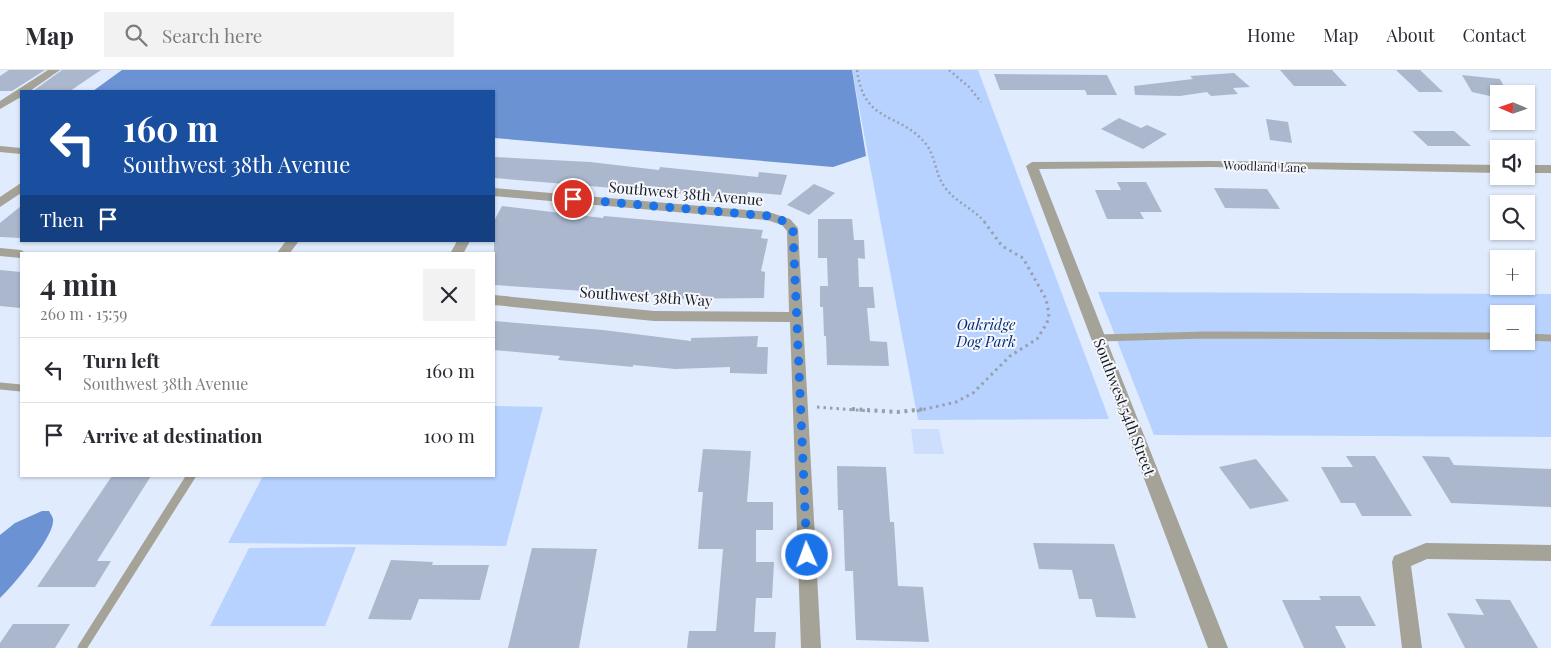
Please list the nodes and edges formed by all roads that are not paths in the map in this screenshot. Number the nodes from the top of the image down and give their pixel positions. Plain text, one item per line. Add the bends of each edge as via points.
1 (55, 70) edge
2 (25, 90) edge
3 (20, 93) edge
4 (0, 106) edge
5 (0, 149) edge
6 (20, 151) edge
7 (1032, 166) joint
8 (1490, 169) edge
9 (1535, 169) edge
10 (1551, 169) edge
11 (20, 188) edge
12 (495, 192) edge
13 (0, 203) edge
14 (292, 242) edge
15 (0, 252) edge
16 (284, 252) edge
17 (20, 254) edge
18 (495, 300) edge
19 (797, 317) junction
20 (1490, 336) edge
21 (1535, 337) edge
22 (1099, 338) junction
23 (1551, 338) edge
24 (0, 386) edge
25 (20, 388) edge
26 (190, 477) edge
27 (1551, 553) edge
28 (82, 648) edge
29 (811, 648) edge
30 (1218, 648) edge
31 (1412, 648) edge

1 - 2 street
3 - 4 street
5 - 6 street
7 - 8 street, Woodland Lane via 1211,164
7 - 22 street, Southwest 54th Street
9 - 10 street
11 - 13 street
12 - 19 street, Southwest 38th Avenue via 769,216 786,222 793,231
14 - 16 street
15 - 17 street
18 - 19 street, Southwest 38th Way via 654,316
19 - 29 street
20 - 22 lane
21 - 23 lane
22 - 30 street, Southwest 54th Street
24 - 25 lane
26 - 28 lane
27 - 31 street via 1426,551 1401,562

